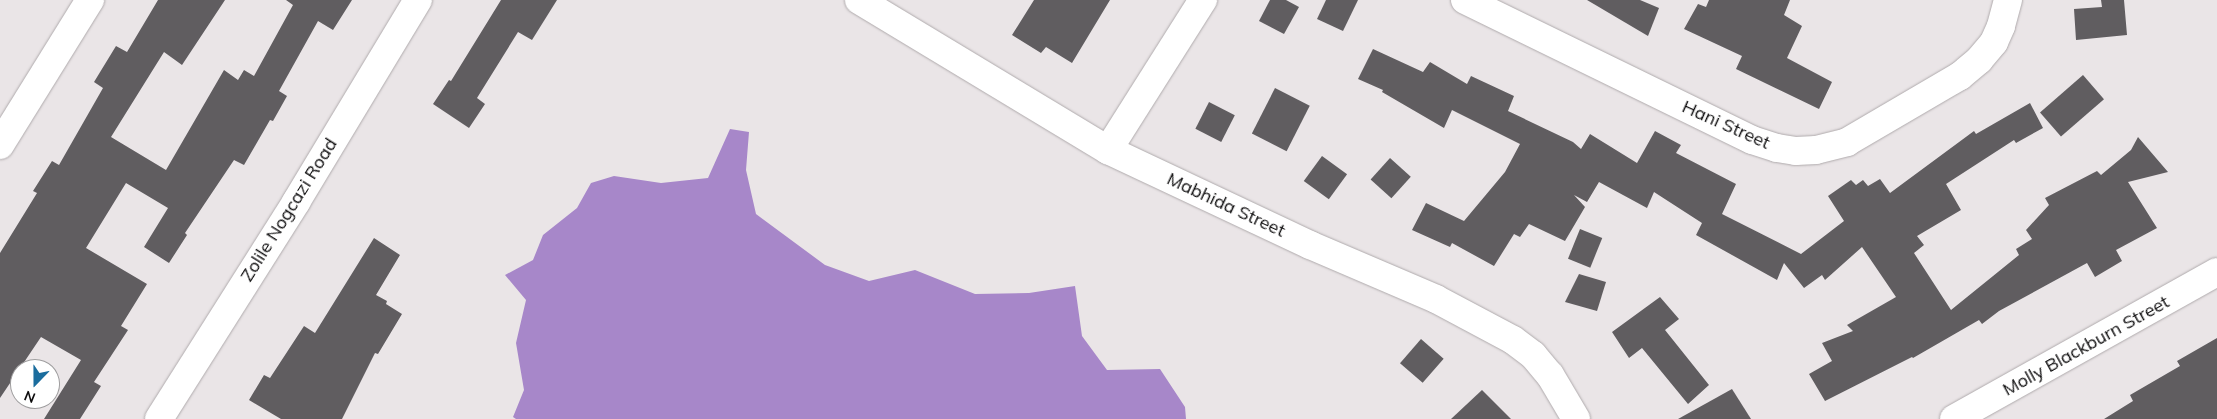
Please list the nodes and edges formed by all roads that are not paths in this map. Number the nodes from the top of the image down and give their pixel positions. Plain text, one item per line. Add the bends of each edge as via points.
1 (418, 0) edge
2 (859, 0) edge
3 (1203, 0) edge
4 (1465, 0) edge
5 (2008, 0) edge
6 (84, 2) edge
7 (0, 145) edge
8 (1108, 150) junction
9 (2217, 272) edge
10 (159, 419) edge
11 (1576, 419) edge
12 (1954, 419) edge

1 - 10 street, Zolile Nogcazi Road
2 - 8 street, Mabhida Street
3 - 8 street
4 - 5 street, Hani Street via 1752,140 1796,151 1847,142 1960,76 1994,42
6 - 7 street
8 - 11 street, Mabhida Street via 1310,245 1436,299 1513,340 1533,355 1550,376
9 - 12 street, Molly Blackburn Street

